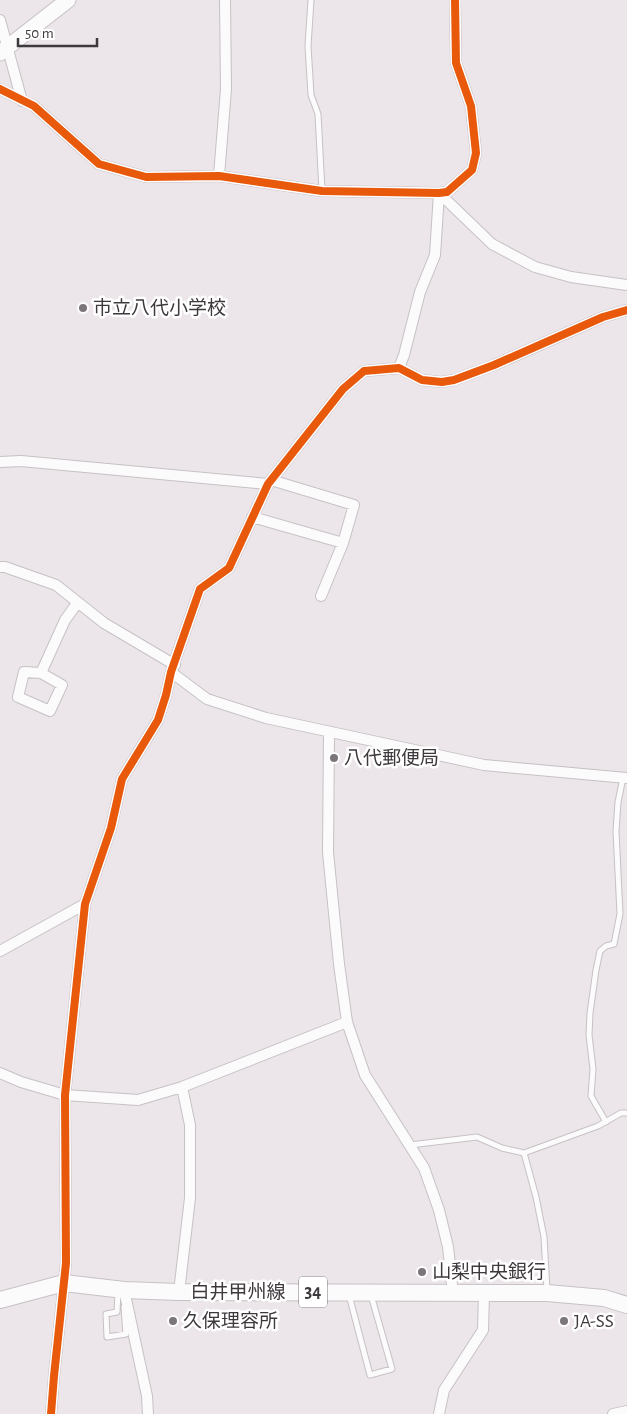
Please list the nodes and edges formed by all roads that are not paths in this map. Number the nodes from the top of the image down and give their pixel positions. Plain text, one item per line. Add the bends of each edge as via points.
1 (68, 0) edge
2 (225, 0) edge
3 (311, 0) edge
4 (455, 0) edge
5 (0, 20) edge
6 (4, 49) edge
7 (0, 89) edge
8 (22, 101) junction
9 (219, 176) junction
10 (322, 191) junction
11 (439, 193) junction
12 (627, 285) edge
13 (627, 310) edge
14 (399, 368) junction
15 (0, 462) edge
16 (270, 482) junction
17 (252, 517) junction
18 (343, 542) junction
19 (0, 567) edge
20 (321, 596) dead end
21 (78, 602) junction
22 (173, 669) junction
23 (41, 673) junction
24 (329, 733) junction
25 (625, 778) edge
26 (85, 904) junction
27 (0, 951) edge
28 (347, 1022) junction
29 (0, 1073) edge
30 (182, 1087) junction
31 (65, 1095) junction
32 (627, 1112) edge
33 (606, 1122) junction
34 (410, 1145) junction
35 (524, 1153) junction
36 (64, 1283) junction
37 (121, 1289) junction
38 (179, 1292) junction
39 (348, 1292) junction
40 (371, 1292) junction
41 (453, 1293) junction
42 (547, 1293) junction
43 (484, 1294) junction
44 (0, 1300) edge
45 (627, 1305) edge
46 (627, 1411) edge
47 (51, 1414) edge
48 (148, 1414) edge
49 (439, 1414) edge
50 (613, 1414) edge

1 - 6 street
2 - 9 street via 226,89
3 - 10 lane via 308,46 312,95 318,114
4 - 11 street via 456,63 471,106 476,153 472,170 447,192
5 - 6 street
6 - 8 street
7 - 8 street
8 - 9 street via 34,106 99,164 146,177
9 - 10 street
10 - 11 street
11 - 12 street via 492,244 535,267 572,277
11 - 14 street via 435,255 420,292
13 - 14 street via 454,380 422,380
14 - 16 street via 364,372 343,389
15 - 16 street via 21,461
16 - 17 street
16 - 18 street via 354,505
17 - 18 street
17 - 22 street via 229,568 200,589
18 - 20 street
19 - 21 street via 56,585
21 - 22 street
21 - 23 street via 65,620
22 - 24 street via 207,699
22 - 26 street via 158,720 122,779 111,828
23 - 23 street via 24,672 18,696 50,711 62,685
24 - 25 street via 484,765
24 - 28 street via 328,852
25 - 33 lane via 618,802 616,830 620,914 614,944 600,952 590,1013 593,1069 590,1096
26 - 27 street
26 - 31 street
28 - 30 street
28 - 34 street via 365,1074
29 - 31 street
30 - 31 street via 138,1100
30 - 38 street via 190,1125 190,1198
31 - 36 street
32 - 33 lane
33 - 35 lane
34 - 35 lane via 477,1137
34 - 41 street via 424,1168 439,1210 448,1247
35 - 42 lane via 544,1237
36 - 37 main road, 白井甲州線 / 34
36 - 44 main road, 白井甲州線 / 34
36 - 47 street
37 - 37 lane via 126,1334 107,1337 106,1314 117,1312
37 - 38 main road, 白井甲州線 / 34
37 - 48 street via 147,1396
38 - 39 main road, 白井甲州線 / 34
39 - 40 main road, 白井甲州線 / 34
39 - 40 lane via 370,1375 392,1369
40 - 41 main road, 白井甲州線 / 34
41 - 43 main road, 白井甲州線 / 34
42 - 43 main road, 白井甲州線 / 34
42 - 45 main road, 白井甲州線 / 34 via 604,1298
43 - 49 street via 483,1330 444,1390
46 - 50 street

